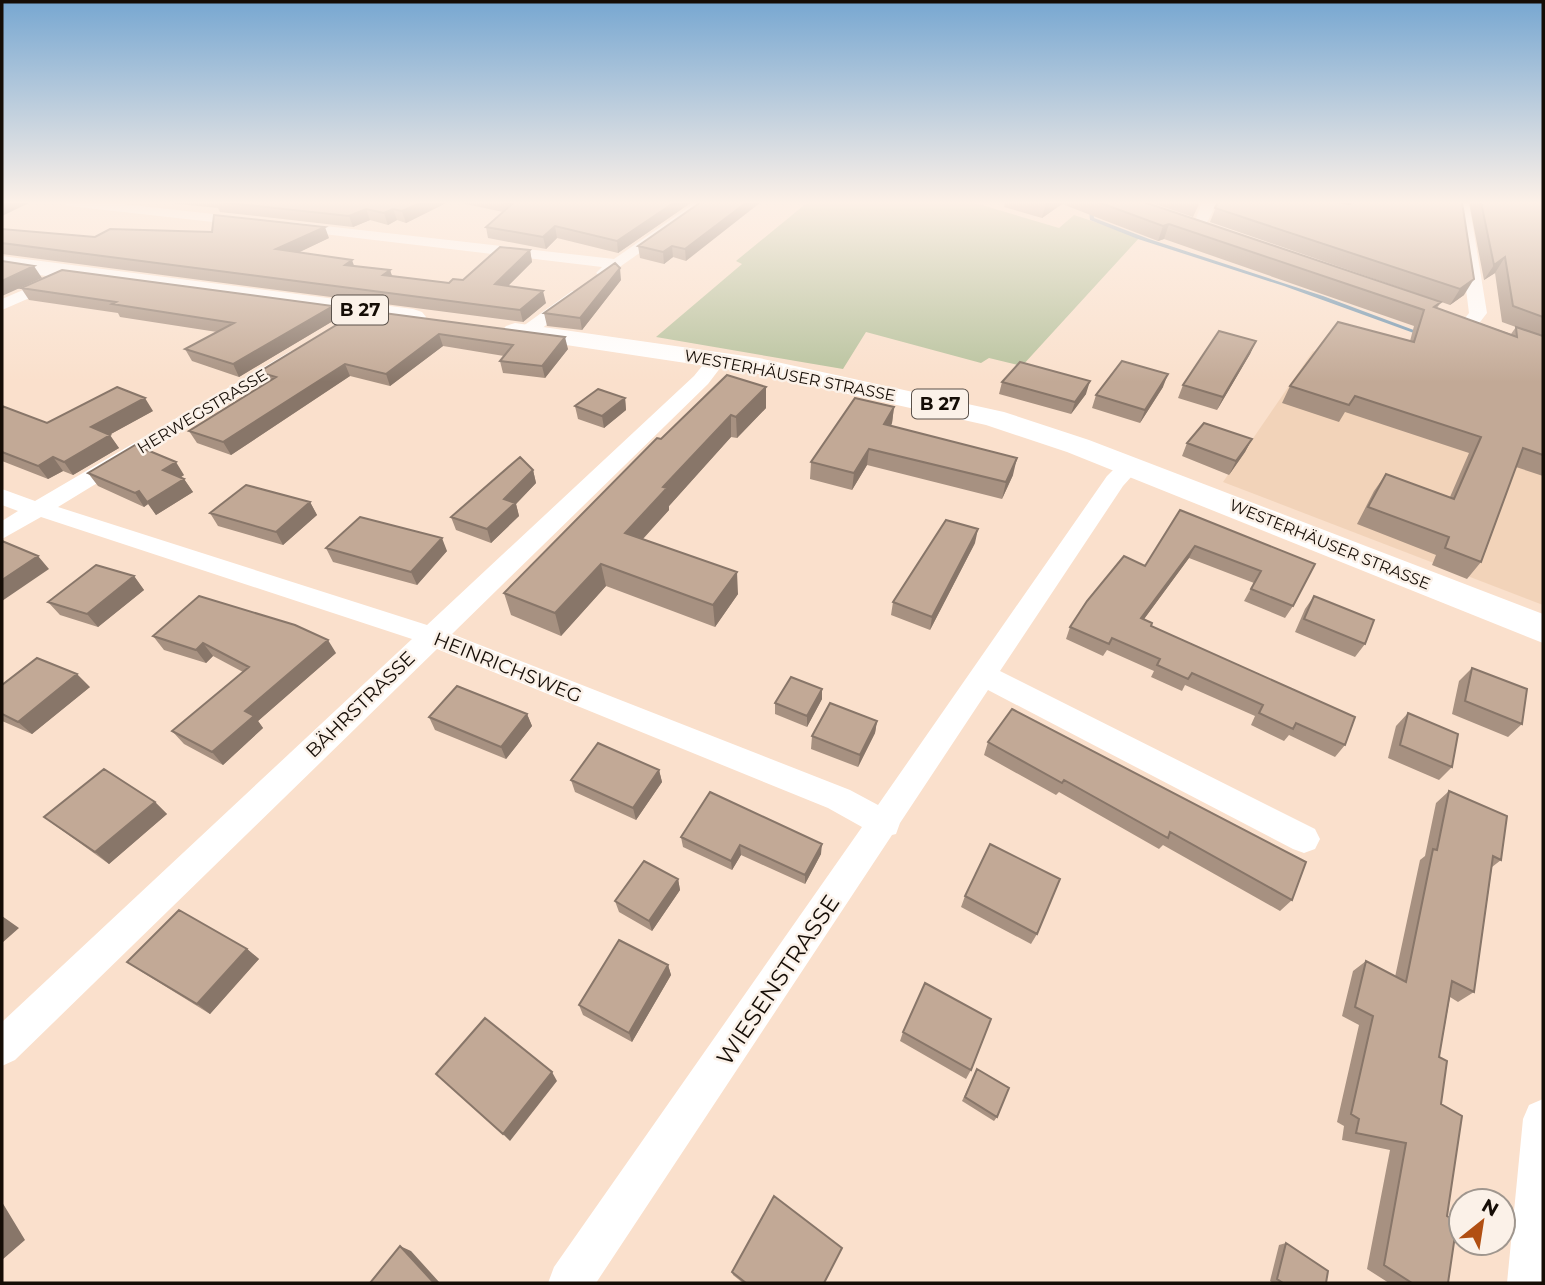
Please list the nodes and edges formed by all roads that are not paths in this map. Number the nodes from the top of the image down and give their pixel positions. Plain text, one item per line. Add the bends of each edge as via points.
1 (599, 262) edge
2 (620, 262) edge
3 (1471, 262) edge
4 (2, 264) edge
5 (617, 264) junction
6 (74, 271) junction
7 (2, 305) edge
8 (364, 310) junction
9 (431, 320) edge
10 (1471, 322) edge
11 (485, 327) edge
12 (339, 329) edge
13 (526, 333) junction
14 (304, 350) edge
15 (718, 359) junction
16 (1130, 466) junction
17 (2, 496) edge
18 (38, 510) junction
19 (2, 531) edge
20 (1543, 629) edge
21 (431, 636) junction
22 (983, 675) junction
23 (885, 824) junction
24 (1304, 839) dead end
25 (2, 1047) edge
26 (1543, 1119) edge
27 (570, 1283) edge
28 (1529, 1283) edge

1 - 5 street
2 - 5 street
3 - 10 street via 1478,313
4 - 6 main road, B 27
5 - 13 street
6 - 7 street
6 - 8 main road, B 27
8 - 9 main road, B 27
8 - 12 street
11 - 13 main road, WESTERHÄUSER STRASSE / B 27
13 - 15 main road, WESTERHÄUSER STRASSE / B 27
14 - 18 street, HERWEGSTRASSE
15 - 16 main road, WESTERHÄUSER STRASSE / B 27 via 962,410 1028,428
15 - 21 street, BÄHRSTRASSE
16 - 20 main road, WESTERHÄUSER STRASSE / B 27
16 - 22 street, WIESENSTRASSE via 1115,481
17 - 18 street, HEINRICHSWEG
18 - 19 street, HERWEGSTRASSE
18 - 21 street, HEINRICHSWEG
21 - 23 street, HEINRICHSWEG via 839,799
21 - 25 street, BÄHRSTRASSE
22 - 23 street, WIESENSTRASSE
22 - 24 street
23 - 27 street, WIESENSTRASSE
26 - 28 street

